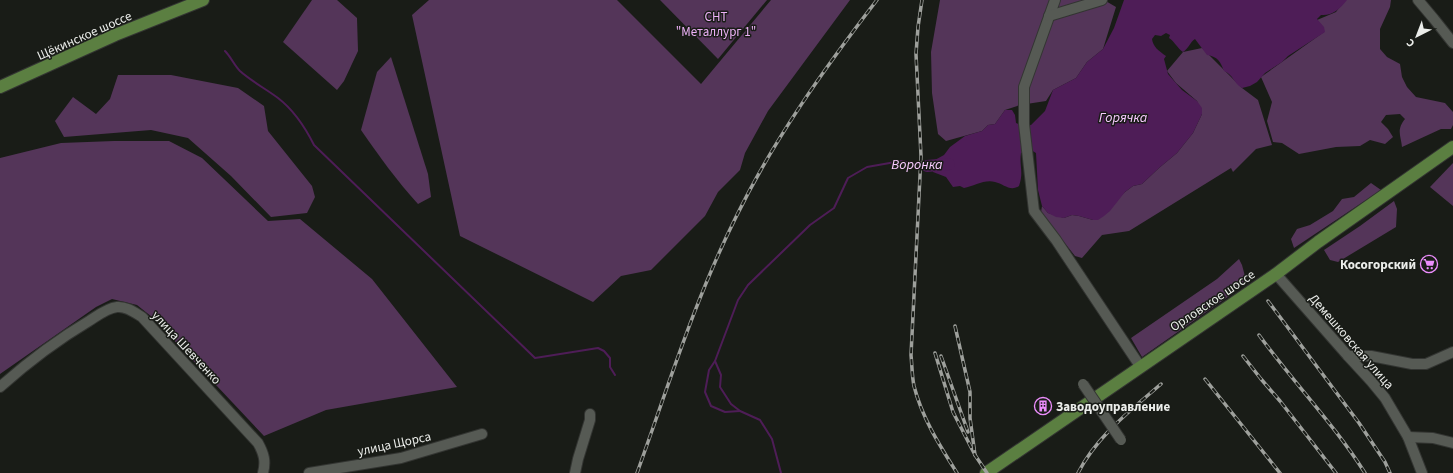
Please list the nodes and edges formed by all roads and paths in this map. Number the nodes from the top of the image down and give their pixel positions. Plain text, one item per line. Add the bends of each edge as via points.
1 (203, 0) edge
2 (1055, 0) edge
3 (1102, 0) edge
4 (1418, 0) edge
5 (1049, 16) junction
6 (1453, 44) edge
7 (0, 87) edge
8 (1453, 147) edge
9 (1276, 274) junction
10 (1453, 352) edge
11 (1348, 356) junction
12 (1140, 366) junction
13 (1083, 384) dead end
14 (0, 387) edge
15 (590, 414) dead end
16 (482, 434) dead end
17 (1408, 437) junction
18 (1121, 440) dead end
19 (1453, 443) edge
20 (263, 473) edge
21 (309, 473) edge
22 (576, 473) edge
23 (986, 473) edge
24 (1422, 473) edge

1 - 7 main road, Щёкинское шоссе via 115,35
2 - 5 street
3 - 5 street
4 - 6 street
5 - 12 street via 1024,87 1024,124 1034,211 1061,246
8 - 9 main road, Орловское шоссе via 1304,251
9 - 11 street, Демешковская улица
9 - 12 main road, Орловское шоссе
10 - 11 street via 1426,364 1412,364 1371,356
11 - 17 street, Демешковская улица via 1385,398
12 - 23 main road, Орловское шоссе
13 - 18 street, bridge
14 - 20 street, улица Шевченко via 62,337 103,312 115,307 125,307 142,317 258,443 264,454
15 - 22 street
16 - 21 street, улица Щорса via 401,458
17 - 19 street via 1433,438
17 - 24 street, Демешковская улица

